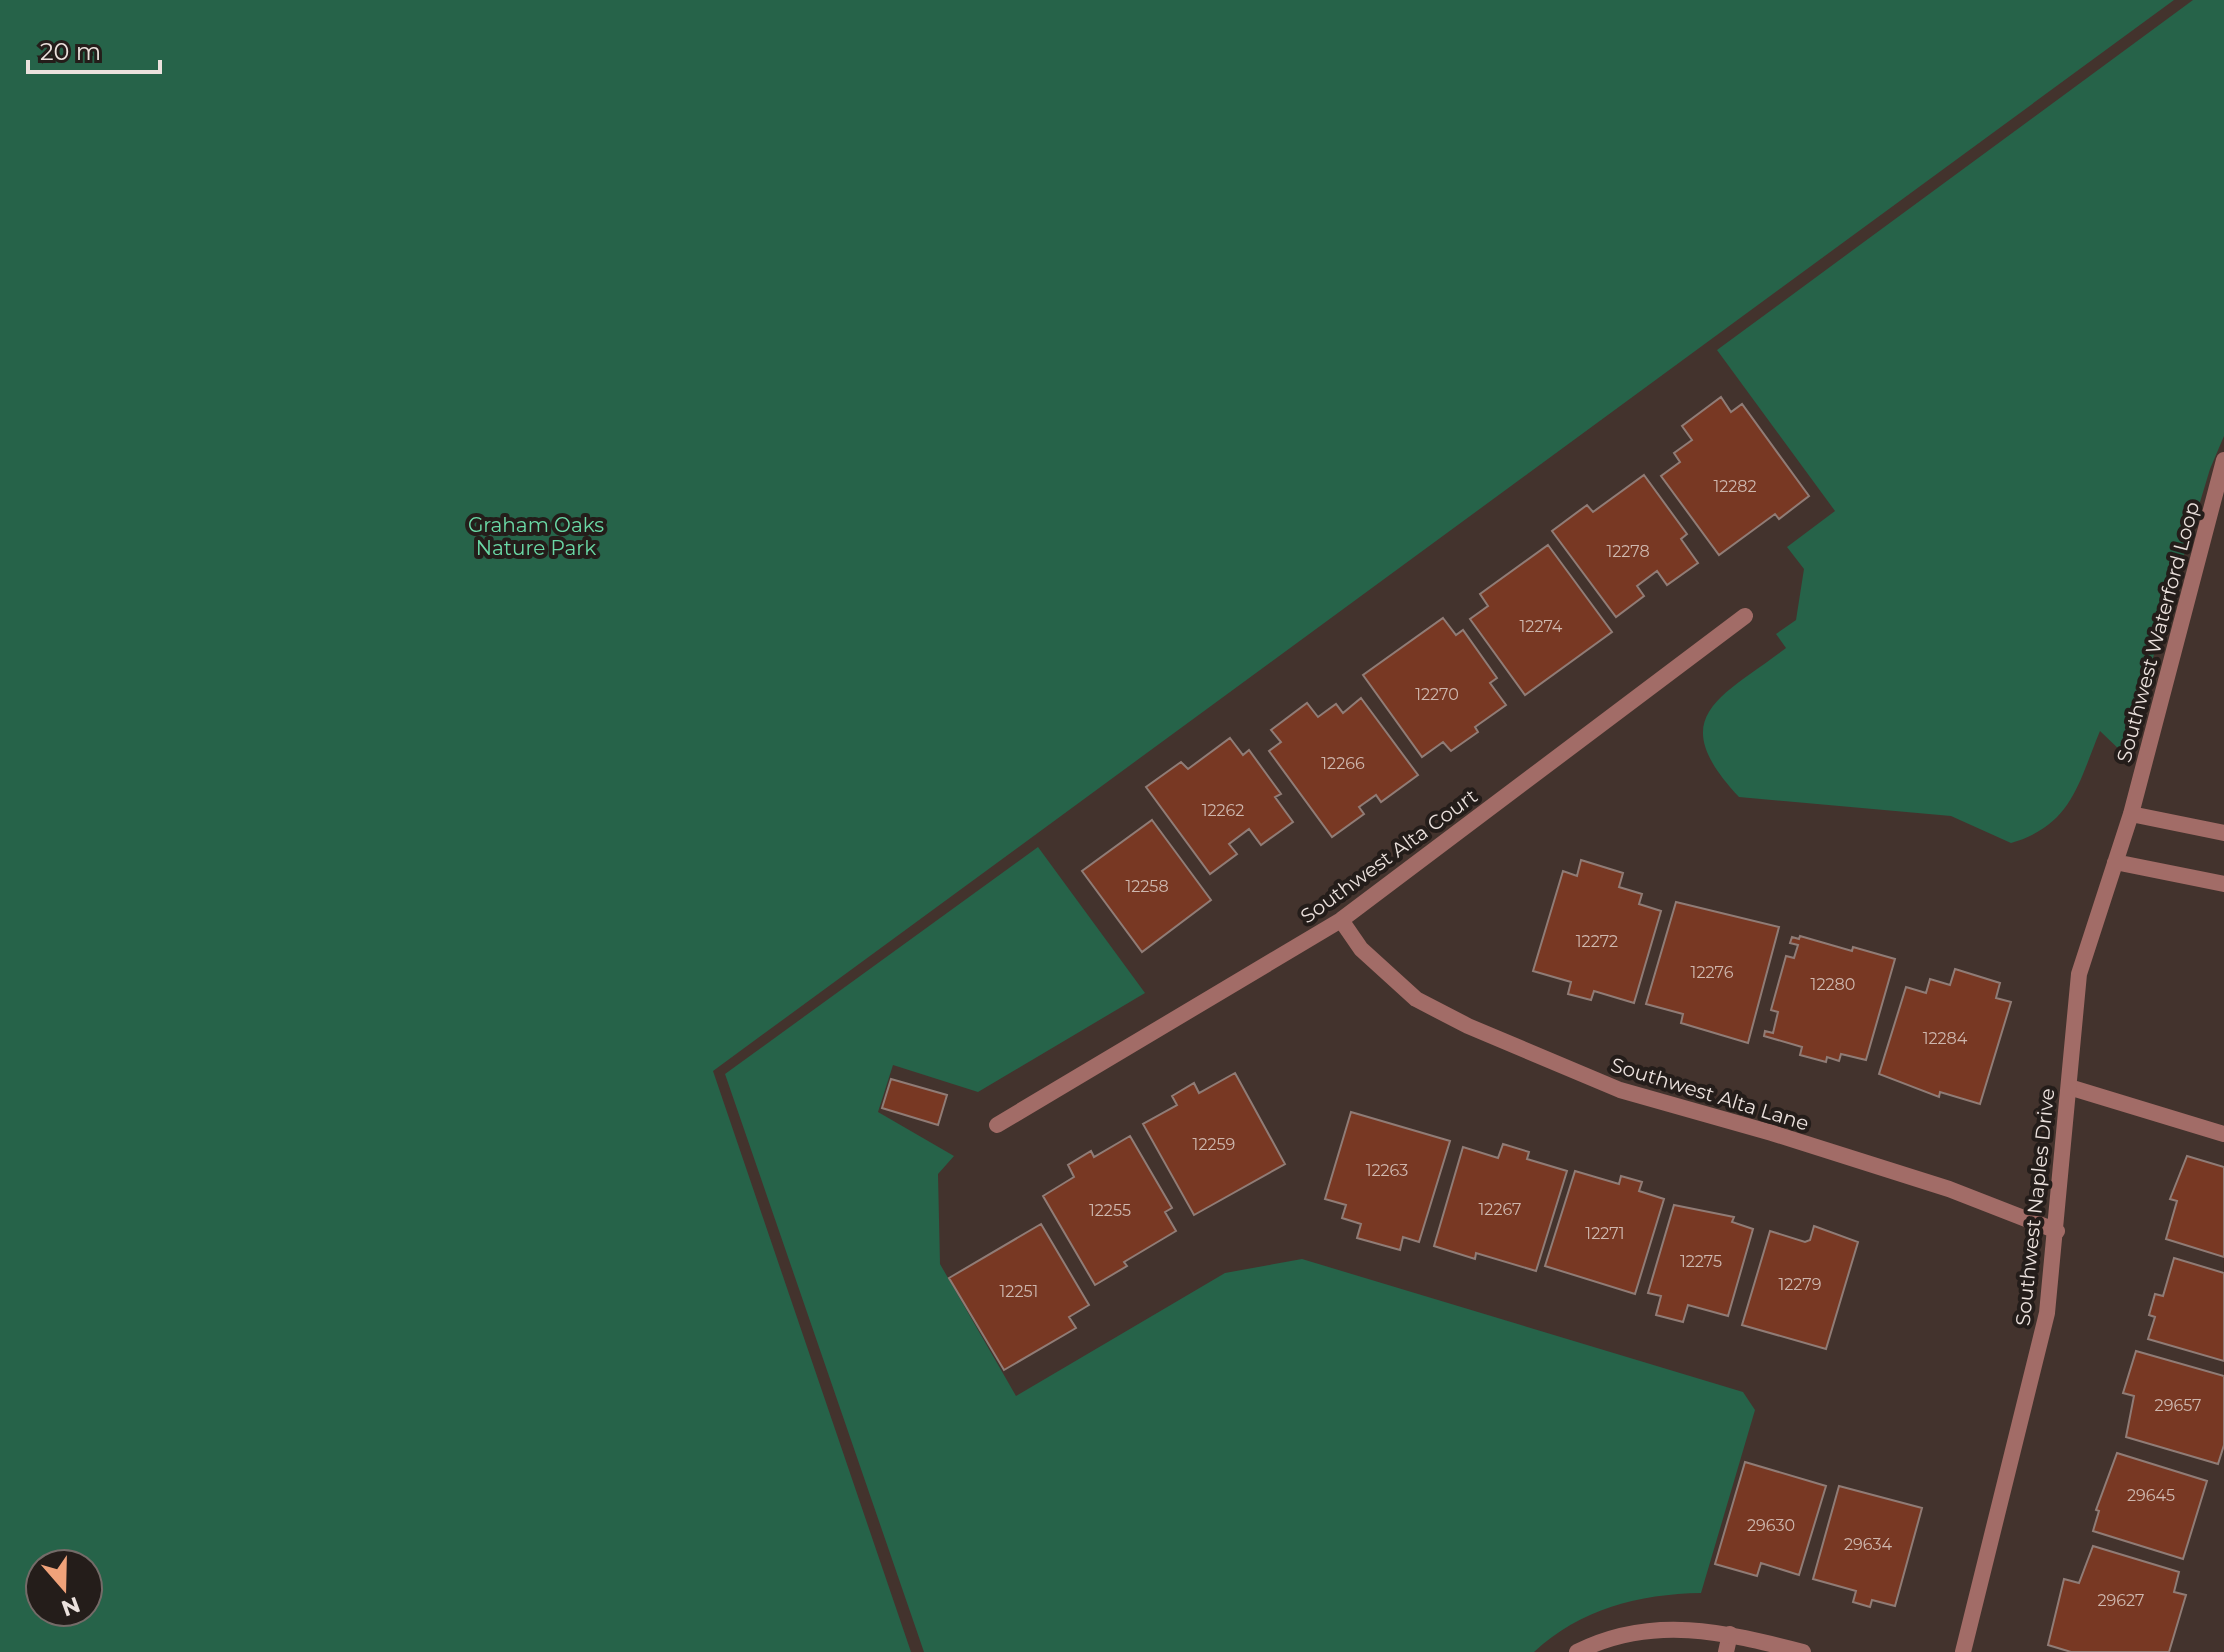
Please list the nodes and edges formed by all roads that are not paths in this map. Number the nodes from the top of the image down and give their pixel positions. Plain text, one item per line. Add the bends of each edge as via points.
1 (2224, 460) edge
2 (2218, 515) edge
3 (1745, 616) dead end
4 (2131, 814) junction
5 (2224, 833) edge
6 (2115, 862) junction
7 (2224, 884) edge
8 (1341, 920) junction
9 (2069, 1087) junction
10 (997, 1125) dead end
11 (2224, 1134) edge
12 (2057, 1231) junction
13 (1730, 1634) junction
14 (1577, 1652) edge
15 (1726, 1652) edge
16 (1803, 1652) edge
17 (1963, 1652) edge

1 - 2 street, Southwest Waterford Loop
2 - 4 street, Southwest Waterford Loop
3 - 8 street, Southwest Alta Court
4 - 5 street
4 - 6 street, Southwest Naples Drive
6 - 7 street
6 - 9 street, Southwest Naples Drive via 2079,974
8 - 10 street, Southwest Alta Court
8 - 12 street, Southwest Alta Lane via 1361,949 1416,999 1468,1026 1620,1090 1949,1189
9 - 11 street
9 - 12 street, Southwest Naples Drive
12 - 17 street, Southwest Naples Drive via 2047,1313
13 - 14 street via 1653,1628 1601,1640
13 - 15 street
13 - 16 street

